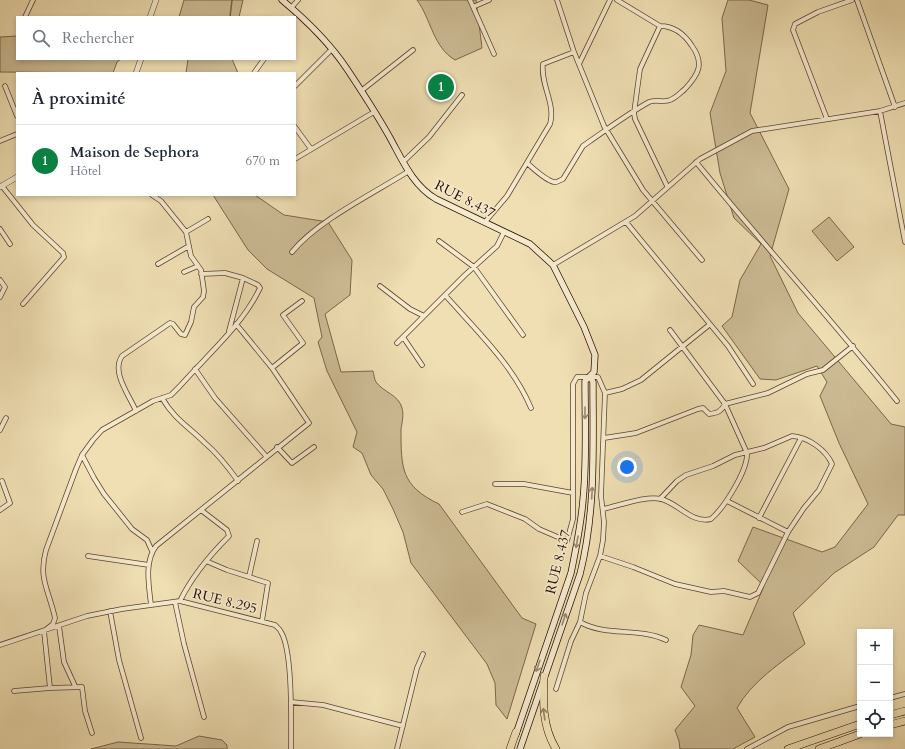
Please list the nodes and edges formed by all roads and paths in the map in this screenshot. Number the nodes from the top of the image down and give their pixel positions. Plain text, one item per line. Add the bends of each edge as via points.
1 (33, 0) edge
2 (156, 0) edge
3 (282, 0) edge
4 (298, 0) edge
5 (470, 0) edge
6 (489, 0) edge
7 (557, 0) edge
8 (610, 0) edge
9 (617, 0) edge
10 (852, 0) edge
11 (858, 0) edge
12 (474, 7) junction
13 (291, 8) junction
14 (296, 15) edge
15 (25, 16) edge
16 (150, 16) edge
17 (660, 26) junction
18 (332, 49) junction
19 (413, 50) dead end
20 (574, 52) junction
21 (494, 54) dead end
22 (142, 60) edge
23 (263, 60) edge
24 (579, 64) junction
25 (136, 72) edge
26 (255, 72) edge
27 (296, 85) edge
28 (5, 86) dead end
29 (360, 91) junction
30 (462, 95) dead end
31 (905, 103) edge
32 (895, 107) junction
33 (880, 111) junction
34 (374, 112) junction
35 (634, 113) junction
36 (16, 114) edge
37 (827, 119) junction
38 (296, 128) edge
39 (606, 130) junction
40 (16, 134) edge
41 (0, 141) edge
42 (311, 149) junction
43 (296, 159) edge
44 (403, 162) junction
45 (696, 162) junction
46 (527, 163) junction
47 (409, 171) junction
48 (16, 178) edge
49 (1, 186) edge
50 (667, 186) junction
51 (154, 196) edge
52 (653, 202) junction
53 (208, 219) dead end
54 (485, 222) junction
55 (626, 222) junction
56 (0, 229) edge
57 (186, 232) junction
58 (504, 232) junction
59 (439, 241) dead end
60 (905, 242) edge
61 (10, 244) dead end
62 (190, 246) junction
63 (292, 252) dead end
64 (702, 260) dead end
65 (158, 264) dead end
66 (553, 265) junction
67 (198, 266) junction
68 (474, 267) junction
69 (184, 272) dead end
70 (201, 274) junction
71 (243, 278) junction
72 (0, 280) edge
73 (380, 286) dead end
74 (445, 295) junction
75 (0, 297) edge
76 (302, 301) dead end
77 (23, 304) dead end
78 (424, 316) junction
79 (236, 324) junction
80 (710, 325) junction
81 (670, 330) dead end
82 (229, 331) junction
83 (523, 335) dead end
84 (403, 337) junction
85 (397, 343) dead end
86 (853, 346) junction
87 (684, 347) junction
88 (422, 365) dead end
89 (272, 368) junction
90 (195, 369) junction
91 (590, 376) junction
92 (753, 384) dead end
93 (605, 393) junction
94 (162, 398) junction
95 (897, 401) dead end
96 (725, 404) junction
97 (531, 408) dead end
98 (136, 411) junction
99 (6, 418) dead end
100 (0, 430) edge
101 (604, 438) junction
102 (801, 438) junction
103 (277, 447) junction
104 (314, 447) dead end
105 (747, 453) junction
106 (82, 455) junction
107 (266, 456) junction
108 (2, 481) dead end
109 (238, 481) junction
110 (495, 484) dead end
111 (572, 494) junction
112 (660, 498) junction
113 (727, 501) junction
114 (603, 509) junction
115 (0, 510) edge
116 (201, 510) junction
117 (462, 512) dead end
118 (760, 518) junction
119 (788, 532) junction
120 (257, 541) dead end
121 (152, 551) junction
122 (88, 556) dead end
123 (600, 556) junction
124 (206, 561) junction
125 (149, 565) junction
126 (249, 578) junction
127 (175, 602) junction
128 (180, 602) junction
129 (151, 605) junction
130 (110, 611) junction
131 (262, 621) junction
132 (580, 622) junction
133 (59, 626) junction
134 (44, 631) junction
135 (666, 640) dead end
136 (0, 645) edge
137 (423, 654) dead end
138 (544, 676) junction
139 (74, 686) junction
140 (50, 688) junction
141 (556, 689) dead end
142 (14, 691) dead end
143 (905, 694) edge
144 (893, 697) edge
145 (291, 702) junction
146 (857, 707) edge
147 (905, 711) edge
148 (893, 714) edge
149 (204, 717) dead end
150 (905, 721) edge
151 (528, 723) junction
152 (893, 724) edge
153 (857, 725) edge
154 (403, 726) junction
155 (516, 732) joint
156 (92, 733) dead end
157 (857, 735) edge
158 (141, 738) dead end
159 (291, 749) edge
160 (397, 749) edge
161 (511, 749) edge
162 (520, 749) edge
163 (525, 749) edge
164 (556, 749) edge
165 (747, 749) edge
166 (788, 749) edge
167 (819, 749) edge

1 - 15 street
2 - 16 street
3 - 13 main road, RUE 8.437
4 - 13 street
5 - 12 street
6 - 12 street
7 - 20 street
8 - 24 street
9 - 17 street
10 - 37 street via 818,12 795,24 794,30
11 - 32 street
12 - 21 street
13 - 14 main road, RUE 8.437
14 - 18 main road, RUE 8.437
17 - 35 street via 640,69
17 - 35 street via 674,29 686,38 697,53 699,68 696,76 674,99 650,102
18 - 27 street
18 - 29 main road, RUE 8.437
19 - 29 street
20 - 24 street
20 - 46 street via 544,64 552,117
22 - 25 street
23 - 26 street
24 - 39 street
28 - 36 street
29 - 34 main road, RUE 8.437
30 - 44 street via 429,137
31 - 32 street
32 - 33 street
33 - 37 street
33 - 60 street
34 - 42 street
34 - 44 main road, RUE 8.437
35 - 39 street
35 - 50 street via 634,119
37 - 45 street via 752,131
38 - 42 street
39 - 46 street via 584,146 563,179 554,182
39 - 52 street via 629,169
40 - 41 street
42 - 43 street
44 - 47 main road, RUE 8.437
45 - 50 street
45 - 86 street
46 - 54 street via 507,196
47 - 54 main road, RUE 8.437 via 427,194
47 - 63 street via 303,239
48 - 49 street
49 - 77 street via 25,217 63,253 64,257
50 - 52 street
51 - 57 street via 161,201
52 - 55 street
52 - 64 street
53 - 57 street
54 - 58 main road, RUE 8.437
55 - 66 street
55 - 80 street
56 - 61 street
57 - 62 street
58 - 66 main road, RUE 8.437 via 530,244
58 - 68 street via 497,246
59 - 68 street
62 - 65 street
62 - 67 street via 191,256
66 - 91 main road, RUE 8.437 via 591,343 596,365
67 - 69 street
67 - 70 street
68 - 74 street
68 - 83 street
70 - 71 street via 225,273
70 - 98 street via 203,297 194,307 185,335 181,334 174,324 170,324 118,361 118,371
71 - 79 street via 260,288
71 - 82 street
72 - 75 street via 5,287
73 - 78 street via 410,309
74 - 78 street
74 - 97 street via 511,371
76 - 89 street via 283,314 303,343
78 - 84 street
79 - 82 street
79 - 89 street
80 - 87 street
80 - 92 street via 728,346
81 - 87 street
82 - 90 street
84 - 85 street
84 - 88 street
86 - 95 street
86 - 96 street via 823,370 807,374 768,393
87 - 93 street via 641,380 622,389
87 - 96 street
89 - 103 street via 309,422
90 - 94 street via 171,395
90 - 107 street via 215,398
91 - 93 street via 598,377
91 - 111 street via 576,377 573,384
138 -> 91 main road, RUE 8.437 via 580,574 586,548 593,474 593,382
91 -> 155 main road, RUE 8.437 via 585,381 585,475 577,546 571,573
93 - 101 street
94 - 98 street
94 - 109 street via 182,424 205,442
96 - 101 street via 721,411 715,413 709,414 704,408 698,409 636,433
96 - 105 street
98 - 106 street via 102,430
99 - 100 street
101 - 114 street via 601,496
102 - 105 street via 792,436
102 - 118 street
102 - 119 street via 814,443 832,464 819,490
103 - 104 street via 292,463
103 - 107 street
105 - 112 street via 735,455 680,478
105 - 113 street via 747,461
106 - 121 street via 104,494 132,529 147,540
106 - 134 street via 43,561 43,581 54,618 53,624
107 - 109 street
108 - 115 street via 10,503
109 - 116 street
110 - 111 street via 524,484
111 - 117 street via 573,519 567,541 487,504
112 - 113 street via 706,521 716,515
112 - 114 street
113 - 118 street
114 - 123 street
116 - 121 street via 168,535
116 - 124 street via 229,533
118 - 119 street
119 - 123 street via 758,593 750,597 674,584
120 - 126 street
121 - 125 street
122 - 125 street
123 - 132 street via 586,594
124 - 126 street
124 - 128 street via 189,584
125 - 129 street
126 - 131 street via 268,583
127 - 128 street, RUE 8.295
127 - 129 street, RUE 8.295
127 - 149 street
128 - 131 street, RUE 8.295
129 - 130 street, RUE 8.295
130 - 133 street, RUE 8.295
130 - 158 street via 119,660
131 - 145 street, RUE 8.295 via 275,625 283,636
132 - 135 street via 599,629 650,634
132 - 141 street via 571,641
133 - 134 street, RUE 8.295
133 - 139 street via 64,662
134 - 136 street, RUE 8.295
134 - 140 street
137 - 154 street via 417,668
138 - 151 main road, RUE 8.437
164 -> 138 highway via 546,729 543,708
139 - 140 street
139 - 156 street via 82,687 85,711
140 - 142 street
143 - 144 street
145 - 154 street via 323,705
145 - 159 street, RUE 8.295
146 - 165 street via 788,727
147 - 148 highway
150 - 152 highway
151 - 162 main road, RUE 8.437
151 - 163 main road
153 - 166 highway
154 - 160 street
155 - 161 highway
157 - 167 highway

